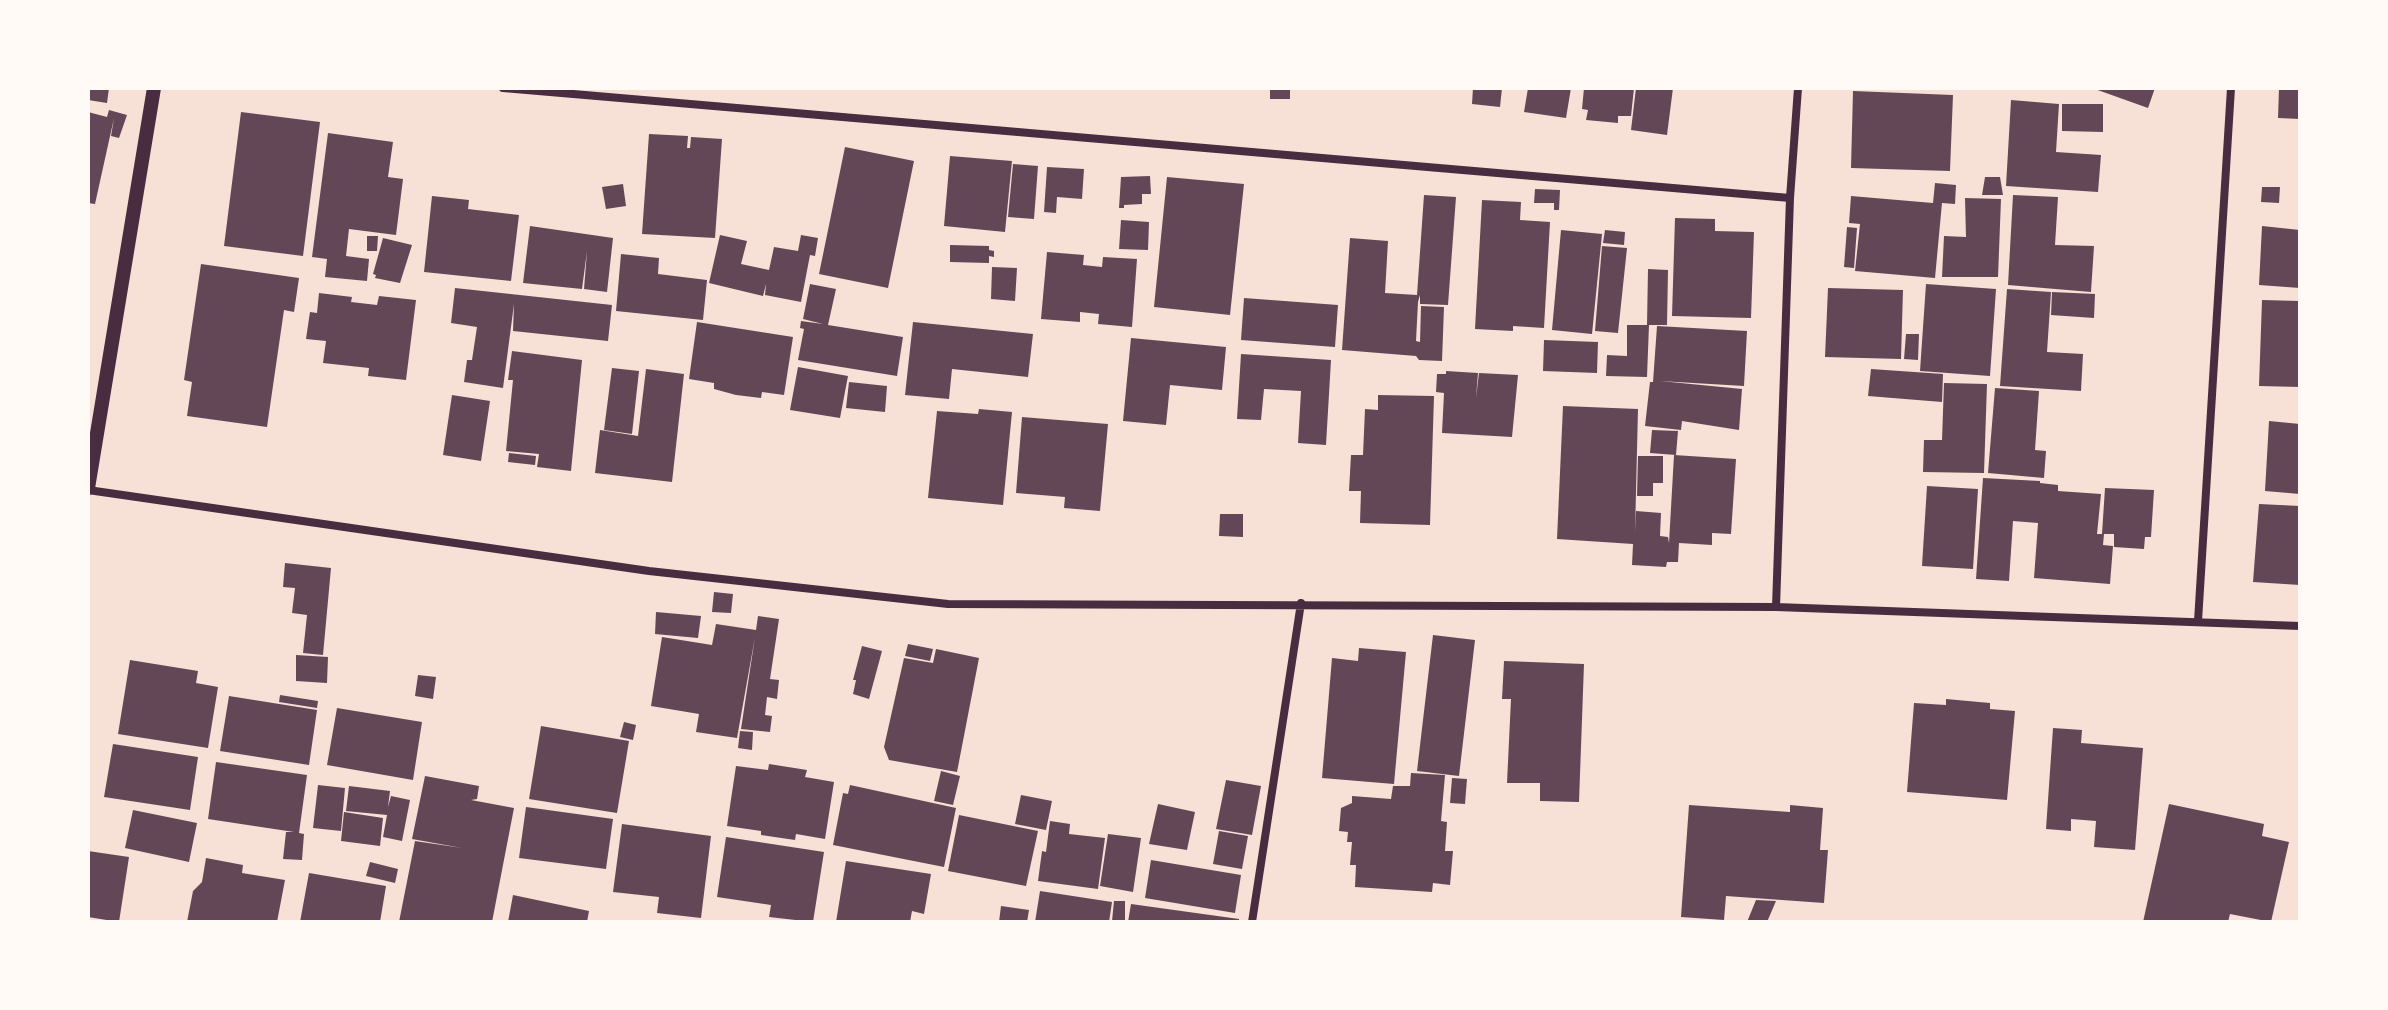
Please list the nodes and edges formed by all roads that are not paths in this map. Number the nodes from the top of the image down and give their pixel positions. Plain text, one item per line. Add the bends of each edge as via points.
1 (154, 88) edge
2 (503, 88) edge
3 (1798, 88) edge
4 (2231, 88) edge
5 (1790, 198) junction
6 (88, 489) edge
7 (1301, 603) junction
8 (1776, 607) junction
9 (2198, 621) junction
10 (2300, 626) edge
11 (1252, 922) edge

1 - 6 street
2 - 5 street
3 - 5 street
4 - 9 street
5 - 8 street
6 - 7 street via 649,571 948,604
7 - 8 street
7 - 11 street
8 - 9 street
9 - 10 street

